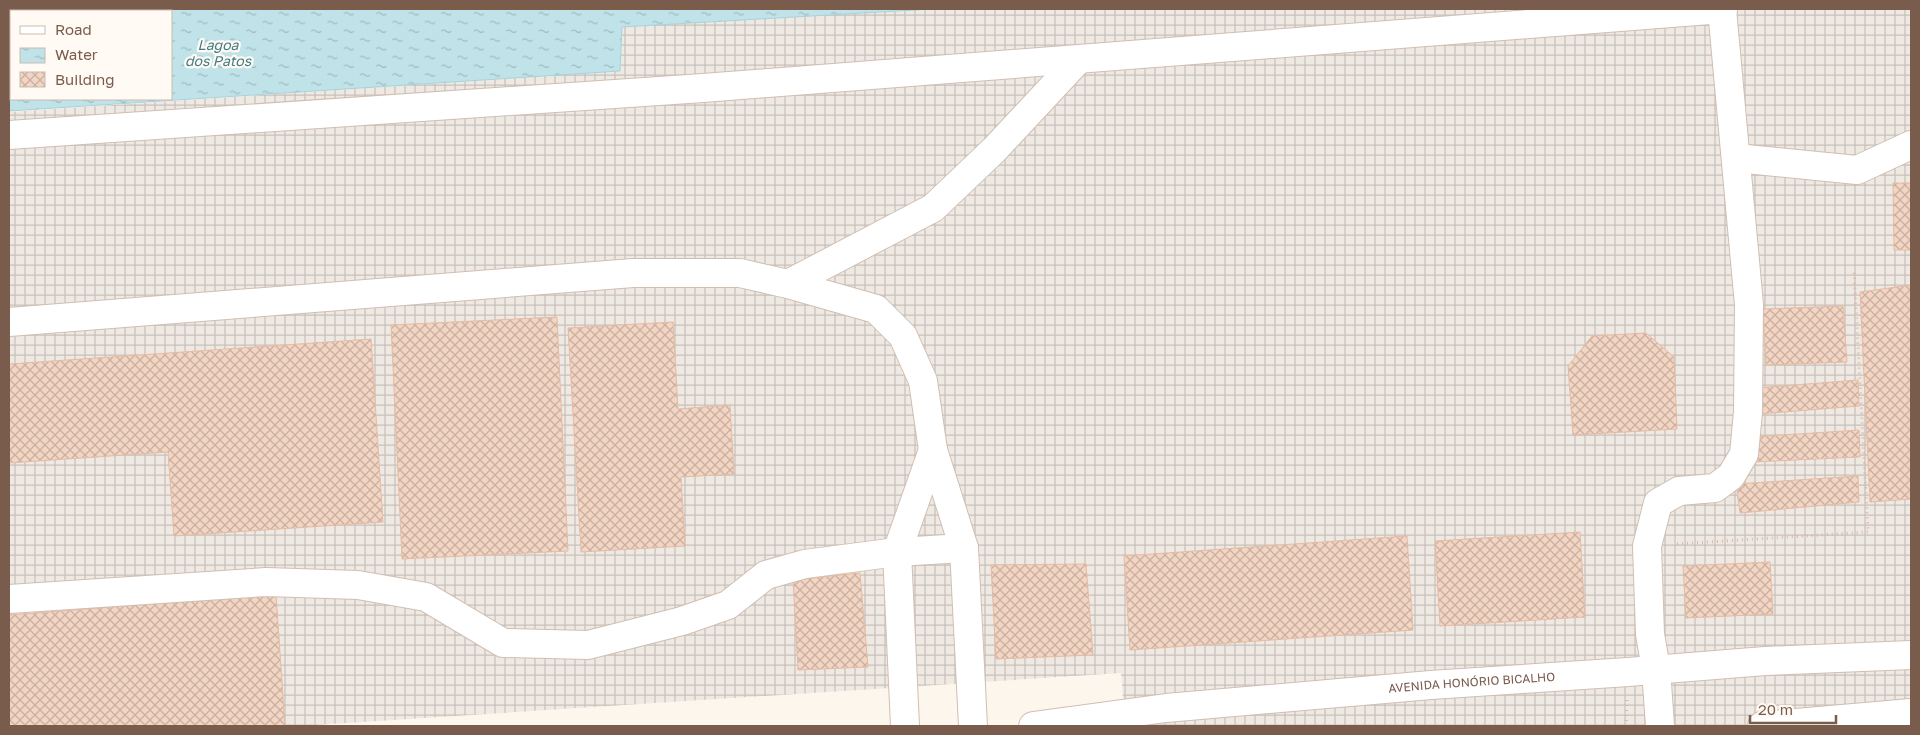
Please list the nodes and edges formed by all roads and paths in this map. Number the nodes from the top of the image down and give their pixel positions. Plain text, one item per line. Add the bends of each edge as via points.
1 (1723, 9) edge
2 (1078, 60) junction
3 (9, 135) edge
4 (1911, 145) edge
5 (1736, 158) junction
6 (1854, 272) dead end
7 (788, 284) junction
8 (9, 322) edge
9 (933, 450) junction
10 (1647, 546) junction
11 (964, 548) junction
12 (896, 552) junction
13 (9, 599) edge
14 (1911, 655) edge
15 (1656, 669) junction
16 (1628, 672) junction
17 (1911, 713) edge
18 (905, 726) edge
19 (973, 726) edge
20 (1033, 726) edge
21 (1626, 726) edge
22 (1660, 726) edge
23 (1762, 726) edge

1 - 2 lane
1 - 5 lane
2 - 3 lane
2 - 7 lane via 994,150 933,208
4 - 5 lane via 1857,170
5 - 10 lane via 1748,305 1748,412 1744,454 1731,476 1715,488 1679,491 1658,503
6 - 10 path via 1868,532
7 - 8 lane via 740,273 633,273
7 - 9 lane via 876,308 903,336 923,381
9 - 11 lane
9 - 12 lane
10 - 15 lane via 1650,634
11 - 12 lane
11 - 19 lane
12 - 13 lane via 805,564 766,574 728,605 682,621 588,645 503,644 426,597 358,585 266,582
12 - 18 lane
14 - 15 lane, AVENIDA HONÓRIO BICALHO via 1765,660
15 - 16 lane, AVENIDA HONÓRIO BICALHO
15 - 22 lane
16 - 20 lane, AVENIDA HONÓRIO BICALHO via 1166,708
16 - 21 path
17 - 23 lane

